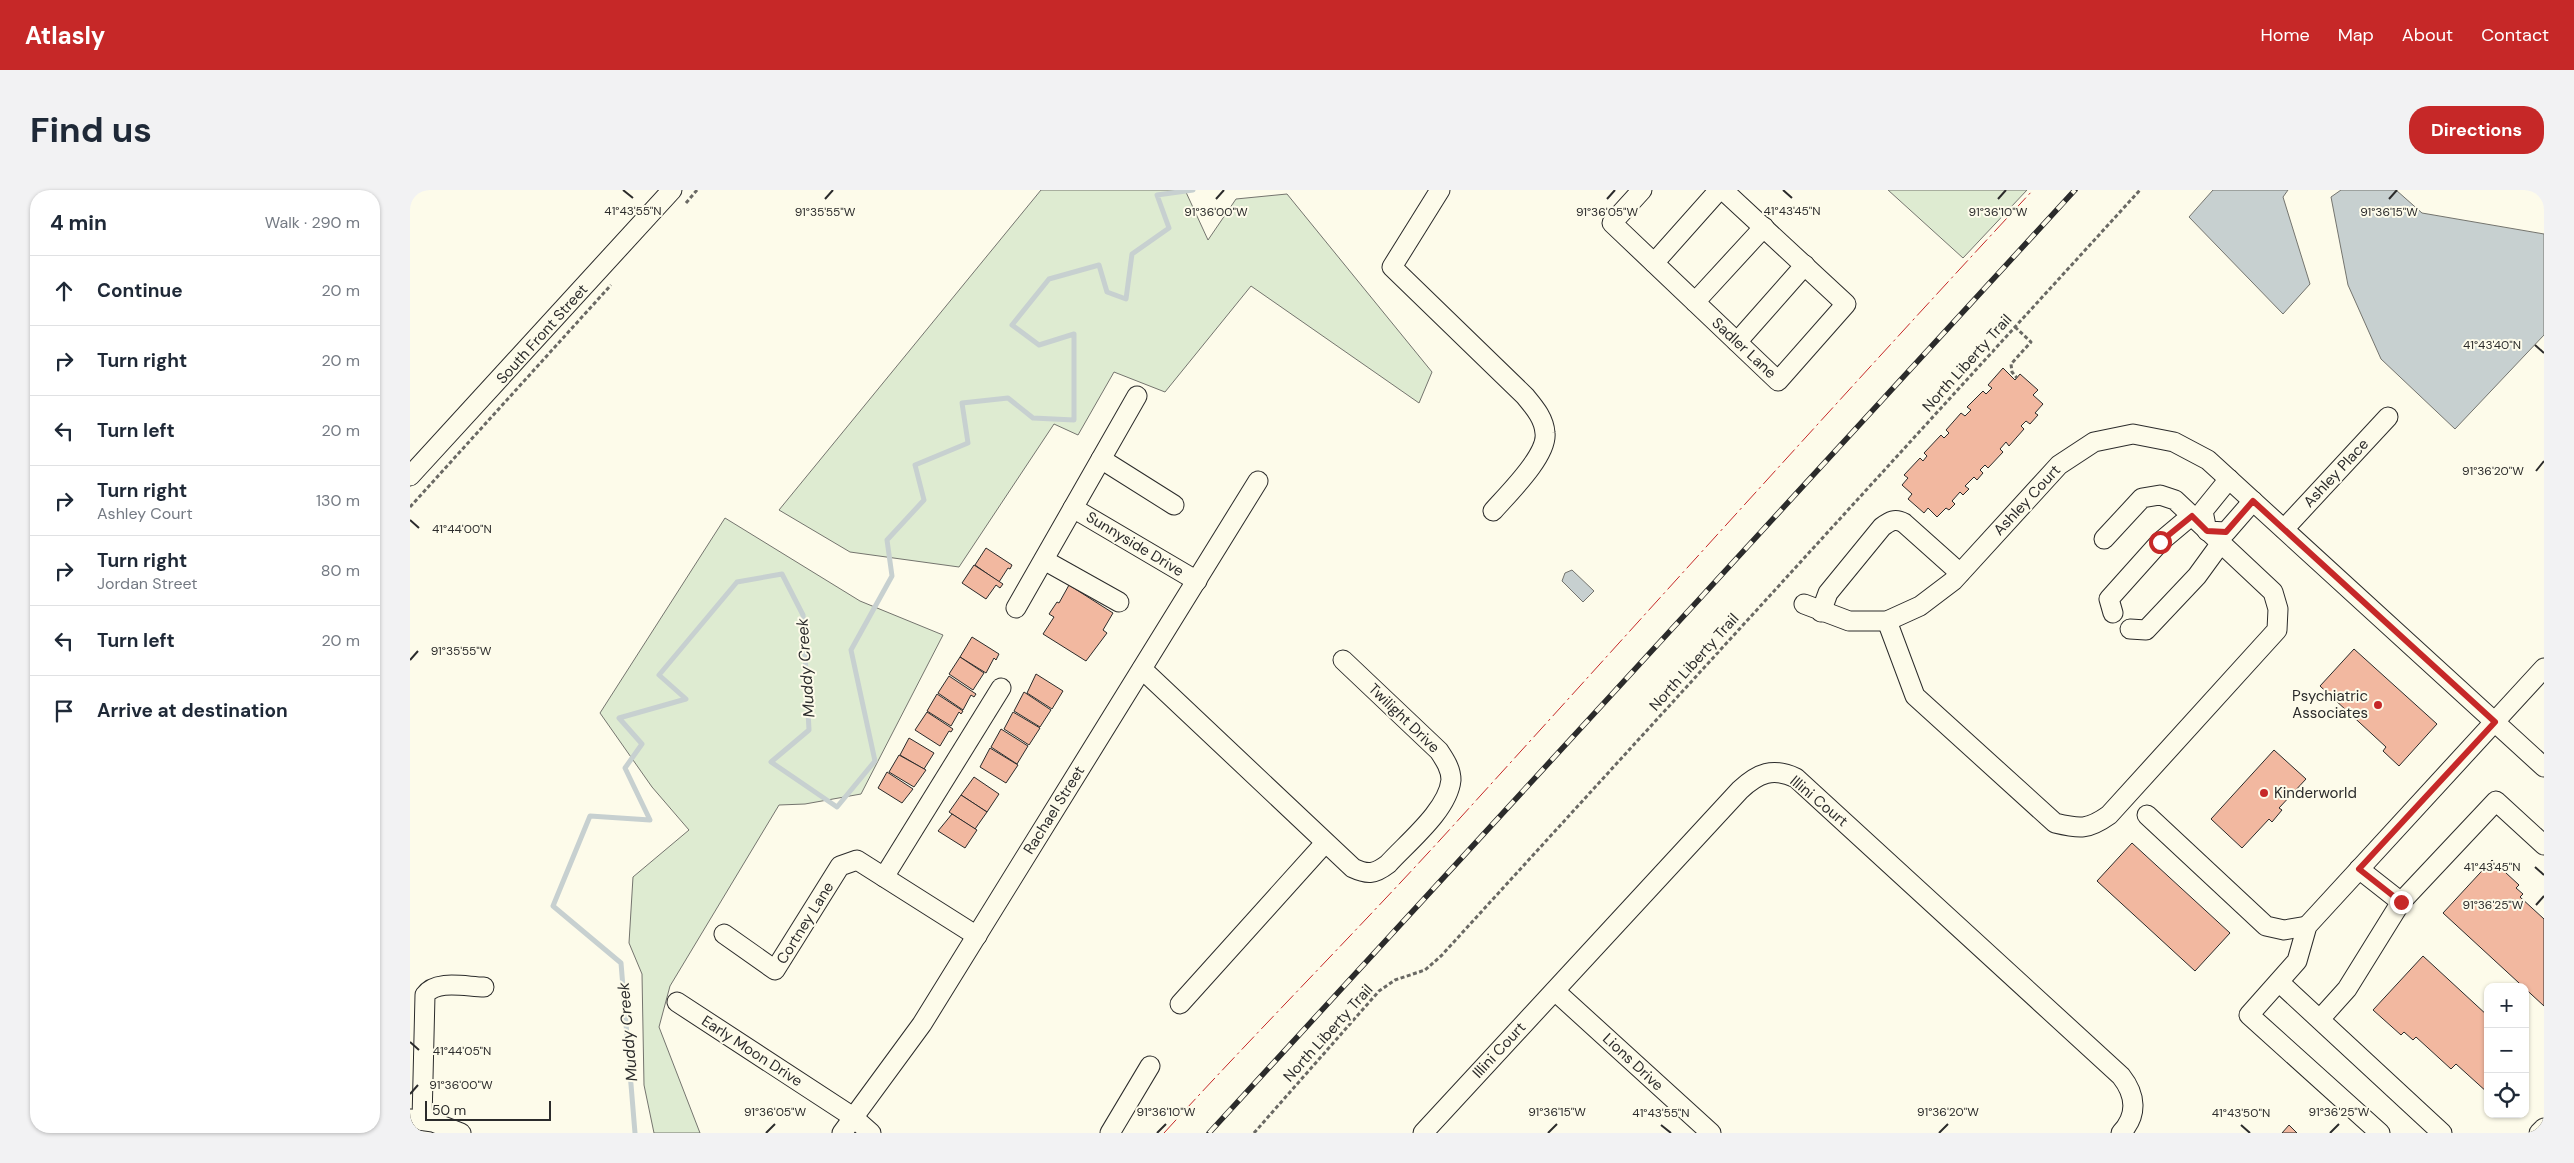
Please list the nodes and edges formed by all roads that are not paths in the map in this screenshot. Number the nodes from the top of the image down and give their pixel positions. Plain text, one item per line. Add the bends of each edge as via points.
1 (671, 190) edge
2 (1440, 190) edge
3 (1642, 190) edge
4 (1719, 190) edge
5 (1723, 190) edge
6 (1764, 227) junction
7 (1654, 263) junction
8 (1805, 265) junction
9 (1695, 302) junction
10 (1737, 342) junction
11 (1137, 396) dead end
12 (2388, 417) dead end
13 (1101, 459) junction
14 (410, 476) edge
15 (2229, 479) junction
16 (1258, 482) dead end
17 (2253, 501) junction
18 (1174, 505) dead end
19 (1073, 508) junction
20 (1493, 511) dead end
21 (2192, 516) junction
22 (2284, 529) junction
23 (2214, 537) junction
24 (2104, 539) dead end
25 (1044, 560) junction
26 (1960, 573) junction
27 (1197, 580) junction
28 (1119, 602) dead end
29 (1804, 604) dead end
30 (1016, 608) dead end
31 (1821, 612) junction
32 (2113, 613) dead end
33 (1887, 621) junction
34 (2130, 629) dead end
35 (1343, 660) dead end
36 (2544, 668) edge
37 (1142, 669) junction
38 (1001, 688) dead end
39 (2495, 722) junction
40 (2544, 767) edge
41 (2147, 815) dead end
42 (1326, 843) junction
43 (2544, 845) edge
44 (2359, 869) junction
45 (884, 877) junction
46 (2401, 902) junction
47 (2307, 926) junction
48 (724, 934) dead end
49 (977, 936) junction
50 (2279, 982) junction
51 (484, 987) dead end
52 (1555, 992) junction
53 (677, 1002) dead end
54 (1180, 1004) dead end
55 (2320, 1019) junction
56 (1150, 1066) dead end
57 (853, 1117) junction
58 (416, 1120) edge
59 (2544, 1128) edge
60 (461, 1133) edge
61 (842, 1133) edge
62 (871, 1133) edge
63 (1110, 1133) edge
64 (1423, 1133) edge
65 (1711, 1133) edge
66 (2122, 1133) edge
67 (2380, 1133) edge
68 (2442, 1133) edge
69 (2539, 1133) edge

1 - 14 street, South Front Street
2 - 20 street via 1392,267 1525,396 1543,422 1546,434 1543,447 1524,476
3 - 7 street, Sadler Lane via 1612,223
4 - 7 street
5 - 6 street, Sadler Lane
6 - 8 street, Sadler Lane
6 - 9 street
7 - 9 street, Sadler Lane
8 - 10 street
8 - 10 street, Sadler Lane via 1846,304 1778,381
9 - 10 street, Sadler Lane
11 - 13 street, Sunnyside Drive
12 - 22 street, Ashley Place
13 - 18 street
13 - 19 street, Sunnyside Drive
15 - 17 street, Ashley Court
15 - 23 street via 2202,510
15 - 26 street, Ashley Court via 2208,460 2174,442 2133,434 2094,442 2059,465
16 - 27 street, Rachael Street
17 - 22 street, Ashley Court
17 - 23 street via 2226,532
19 - 25 street, Sunnyside Drive
19 - 27 street, Sunnyside Drive
21 - 23 street
21 - 24 street via 2175,500 2160,495 2142,498
21 - 32 street via 2160,542 2109,599
22 - 39 street, Ashley Court
23 - 33 street via 2273,592 2278,609 2278,630 2109,815 2093,826 2075,828 2055,822 1916,696
23 - 34 street via 2197,576 2146,630
25 - 28 street
25 - 30 street, Sunnyside Drive
26 - 31 street via 1904,523 1890,521 1828,593
26 - 33 street, Ashley Court via 1920,606
27 - 37 street, Rachael Street
29 - 31 street, Ashley Court
31 - 33 street, Ashley Court via 1849,621
35 - 42 street, Twilight Drive via 1439,751 1448,763 1451,778 1442,806 1378,872 1367,874 1353,868
36 - 39 street
37 - 42 street, Twilight Drive
37 - 49 street, Rachael Street
38 - 45 street
39 - 40 street, Ashley Court
39 - 44 street
41 - 47 street via 2266,926 2284,930
42 - 54 street
43 - 46 street via 2496,801
44 - 46 street
44 - 47 street
45 - 48 street, Cortney Lane via 857,860 840,866 775,970
45 - 49 street, Cortney Lane
46 - 55 street via 2347,989
47 - 50 street via 2297,961
49 - 57 street, Rachael Street via 922,1024
50 - 55 street
50 - 67 street via 2249,1015
51 - 58 street via 439,986 425,995
52 - 64 street, Illini Court
52 - 65 street, Lions Drive
52 - 66 street, Illini Court via 1740,790 1759,775 1784,773 1796,778 1825,804 2121,1076 2131,1091 2134,1109
53 - 57 street, Early Moon Drive
55 - 68 street
56 - 63 street
57 - 61 street, Rachael Street
57 - 62 street, Early Moon Drive
58 - 60 street via 433,1122
59 - 69 street

